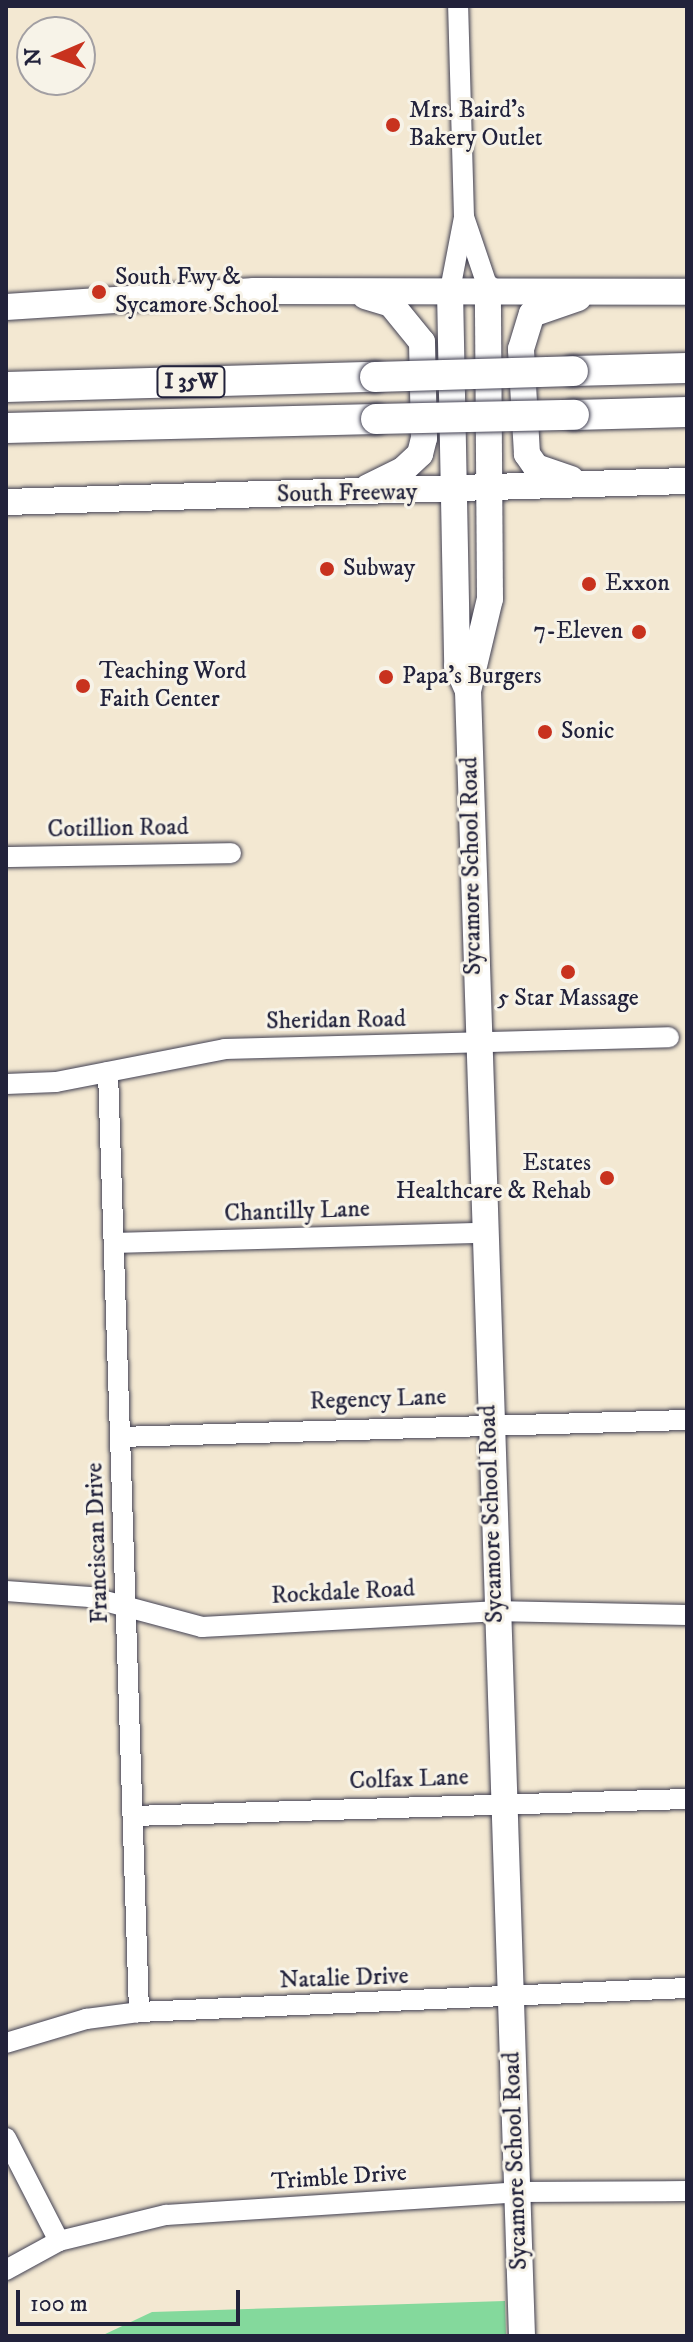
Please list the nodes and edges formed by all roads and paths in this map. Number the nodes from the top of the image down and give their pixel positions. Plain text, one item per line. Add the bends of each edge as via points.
1 (458, 6) edge
2 (464, 217) junction
3 (488, 288) junction
4 (341, 289) junction
5 (450, 290) junction
6 (687, 292) edge
7 (609, 293) junction
8 (6, 307) edge
9 (687, 368) edge
10 (6, 387) edge
11 (687, 412) edge
12 (88, 426) junction
13 (6, 428) edge
14 (6, 444) edge
15 (687, 481) edge
16 (582, 484) junction
17 (349, 492) junction
18 (455, 492) junction
19 (491, 492) junction
20 (6, 502) edge
21 (468, 691) junction
22 (231, 853) dead end
23 (6, 857) edge
24 (669, 1037) dead end
25 (477, 1045) junction
26 (108, 1072) junction
27 (6, 1084) edge
28 (483, 1233) junction
29 (114, 1243) junction
30 (687, 1420) edge
31 (489, 1421) junction
32 (120, 1437) junction
33 (6, 1591) edge
34 (126, 1604) junction
35 (495, 1611) junction
36 (687, 1615) edge
37 (687, 1799) edge
38 (502, 1803) junction
39 (133, 1816) junction
40 (687, 1988) edge
41 (510, 1999) junction
42 (139, 2012) junction
43 (6, 2043) edge
44 (6, 2138) edge
45 (687, 2191) edge
46 (518, 2192) junction
47 (59, 2241) junction
48 (6, 2270) edge
49 (522, 2336) edge

1 - 2 street, Sycamore School Road
2 - 3 street, Sycamore School Road
2 - 5 street, Sycamore School Road
3 - 5 main road
3 - 7 main road
3 - 19 main road, Sycamore School Road
4 - 5 main road
4 - 8 main road
4 - 17 main road via 391,304 422,342 420,454 384,483
5 - 18 main road, Sycamore School Road
6 - 7 main road
7 - 16 main road via 563,300 523,325 527,454 536,467
9 - 10 highway, I 35W, bridge
11 - 12 highway, I 35W, bridge
12 - 13 highway, I 35W
12 - 14 highway via 70,441
15 - 16 main road, South Freeway
16 - 19 main road, South Freeway
17 - 18 main road, South Freeway
17 - 20 main road, South Freeway
18 - 19 main road, South Freeway
18 - 21 main road, Sycamore School Road via 457,666
19 - 21 main road, Sycamore School Road via 490,599
21 - 25 main road, Sycamore School Road
22 - 23 street, Cotillion Road
24 - 25 street, Sheridan Road
25 - 26 street, Sheridan Road via 225,1049
25 - 28 main road, Sycamore School Road
26 - 27 street, Sheridan Road
26 - 29 street, Franciscan Drive
28 - 29 street, Chantilly Lane
28 - 31 main road, Sycamore School Road
29 - 32 street, Franciscan Drive
30 - 31 street, Regency Lane
31 - 32 street, Regency Lane
31 - 35 main road, Sycamore School Road
32 - 34 street, Franciscan Drive
33 - 34 street, Rockdale Road
34 - 35 street, Rockdale Road via 202,1627
34 - 39 street, Franciscan Drive
35 - 36 street, Rockdale Road
35 - 38 main road, Sycamore School Road
37 - 38 street, Colfax Lane
38 - 39 street, Colfax Lane
38 - 41 main road, Sycamore School Road
39 - 42 street, Franciscan Drive
40 - 41 street, Natalie Drive
41 - 42 street, Natalie Drive
41 - 46 main road, Sycamore School Road
42 - 43 street, Natalie Drive
44 - 47 street
45 - 46 street, Trimble Drive
46 - 47 street, Trimble Drive via 166,2215
46 - 49 main road, Sycamore School Road
47 - 48 street, Trimble Drive

